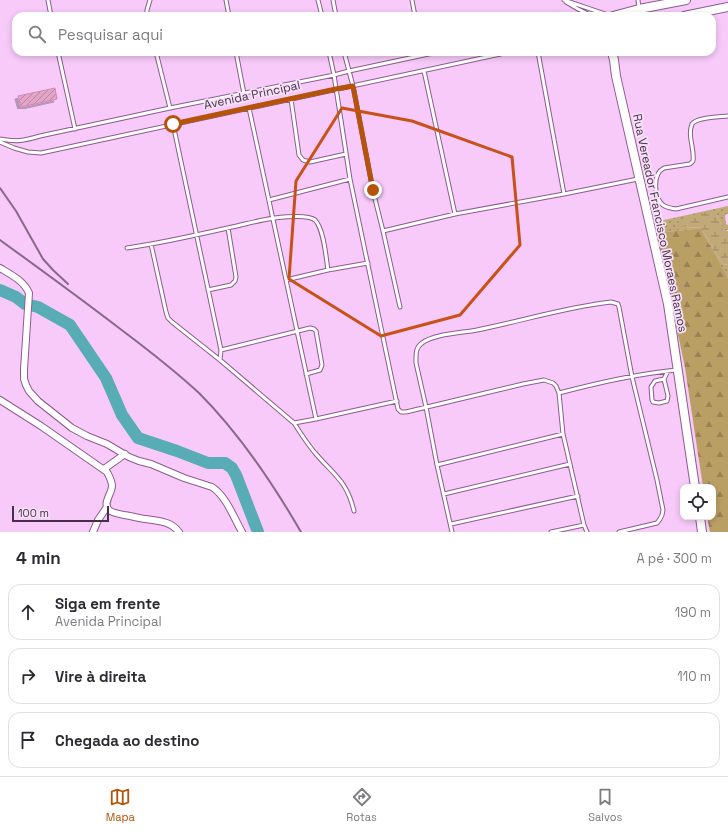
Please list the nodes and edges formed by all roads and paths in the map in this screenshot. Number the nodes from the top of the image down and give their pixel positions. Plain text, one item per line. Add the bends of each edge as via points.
1 (48, 0) edge
2 (150, 0) edge
3 (226, 0) edge
4 (318, 0) edge
5 (333, 0) edge
6 (412, 0) edge
7 (563, 0) edge
8 (638, 0) edge
9 (686, 0) edge
10 (728, 7) edge
11 (638, 10) junction
12 (50, 12) edge
13 (147, 12) edge
14 (228, 12) edge
15 (321, 12) edge
16 (335, 12) edge
17 (414, 12) edge
18 (583, 12) edge
19 (600, 12) edge
20 (629, 12) edge
21 (704, 12) edge
22 (59, 56) edge
23 (157, 56) edge
24 (237, 56) edge
25 (331, 56) edge
26 (345, 56) edge
27 (413, 56) edge
28 (492, 56) edge
29 (539, 56) edge
30 (614, 56) edge
31 (349, 71) junction
32 (424, 71) junction
33 (334, 75) junction
34 (353, 86) junction
35 (336, 89) junction
36 (244, 94) junction
37 (291, 99) junction
38 (170, 108) junction
39 (249, 108) junction
40 (728, 116) edge
41 (173, 124) junction
42 (75, 129) junction
43 (0, 140) edge
44 (346, 154) junction
45 (350, 179) junction
46 (639, 179) junction
47 (564, 194) junction
48 (728, 197) edge
49 (269, 200) junction
50 (455, 214) junction
51 (273, 218) junction
52 (228, 228) junction
53 (383, 231) junction
54 (196, 235) junction
55 (151, 244) junction
56 (127, 248) dead end
57 (368, 264) junction
58 (0, 268) edge
59 (328, 270) junction
60 (286, 280) junction
61 (208, 290) junction
62 (400, 307) dead end
63 (297, 331) junction
64 (221, 350) junction
65 (220, 360) junction
66 (678, 369) junction
67 (668, 371) junction
68 (306, 374) junction
69 (632, 377) junction
70 (664, 379) junction
71 (559, 393) junction
72 (0, 400) edge
73 (397, 401) junction
74 (426, 407) junction
75 (316, 419) junction
76 (294, 423) junction
77 (563, 434) junction
78 (125, 454) junction
79 (570, 464) junction
80 (438, 466) junction
81 (104, 469) junction
82 (695, 484) edge
83 (444, 494) junction
84 (578, 496) junction
85 (107, 507) junction
86 (354, 511) dead end
87 (700, 520) edge
88 (451, 524) junction
89 (584, 525) junction
90 (93, 532) edge
91 (179, 532) edge
92 (242, 532) edge
93 (452, 532) edge
94 (551, 532) edge
95 (587, 532) edge
96 (619, 532) edge
97 (701, 532) edge

1 - 12 lane
2 - 13 lane
3 - 14 lane
4 - 15 lane
5 - 16 lane
6 - 17 lane
7 - 18 lane
7 - 19 lane
8 - 11 lane
9 - 11 street
10 - 21 street
11 - 20 street
22 - 42 lane
23 - 38 lane
24 - 36 lane
25 - 33 lane
26 - 31 lane
27 - 31 lane, Avenida Principal
28 - 32 lane, Avenida Principal
29 - 47 lane
30 - 46 street, Rua Vereador Francisco Moraes Ramos via 616,76
31 - 33 lane, Avenida Principal
31 - 34 lane
32 - 34 lane, Avenida Principal
32 - 50 lane
33 - 35 lane
33 - 36 lane, Avenida Principal
34 - 35 lane, Avenida Principal
34 - 53 lane
35 - 37 lane, Avenida Principal
35 - 44 lane
36 - 38 lane, Avenida Principal
37 - 39 lane, Avenida Principal
37 - 44 lane via 299,156 303,160 310,162
38 - 42 lane, Avenida Principal
39 - 41 lane, Avenida Principal
39 - 49 lane
40 - 48 lane via 695,121 690,134 693,161 690,164 664,168 657,175 655,184 658,199 670,208 676,209
41 - 43 lane, Avenida Principal via 41,152 14,148
41 - 54 lane
42 - 43 lane, Avenida Principal via 22,141
44 - 45 lane
45 - 49 lane
45 - 57 lane
46 - 47 lane
46 - 66 street, Rua Vereador Francisco Moraes Ramos via 668,304
47 - 50 lane
49 - 51 lane
50 - 53 lane
51 - 52 lane
51 - 59 lane via 306,216 316,221 325,246
51 - 60 lane
52 - 54 lane
52 - 61 lane via 235,281 231,285
53 - 62 lane
54 - 55 lane
54 - 61 lane
55 - 56 lane
55 - 65 lane via 168,318
57 - 59 lane
57 - 73 lane
58 - 78 street via 15,278 29,293 24,369 29,391 72,428
59 - 60 lane
60 - 63 lane
61 - 64 lane
63 - 64 lane
63 - 68 lane
63 - 68 lane via 310,328 316,331 322,367 318,371
64 - 65 lane
65 - 76 lane
66 - 67 lane
66 - 82 street, Rua Vereador Francisco Moraes Ramos
67 - 69 lane
67 - 70 lane
68 - 75 lane
69 - 71 lane
69 - 74 lane via 619,307 616,303 606,302 430,338 420,344 416,355
69 - 96 lane via 663,510 656,523
70 - 70 lane via 655,381 651,387 652,400 658,404 665,402 668,396
71 - 74 lane via 553,383 544,380
71 - 77 lane
72 - 81 street
73 - 74 lane via 398,409 404,412
73 - 75 lane
74 - 80 lane
75 - 76 lane
76 - 86 lane via 316,455 344,485
77 - 79 lane
77 - 80 lane
78 - 81 street
78 - 92 street via 212,487 220,494
79 - 83 lane
79 - 84 lane
80 - 83 lane
81 - 85 street via 110,476 112,485
83 - 88 lane
84 - 88 lane
84 - 89 lane
85 - 90 street
85 - 91 street via 118,514 166,522
87 - 97 street
88 - 93 lane
89 - 94 lane
89 - 95 lane

